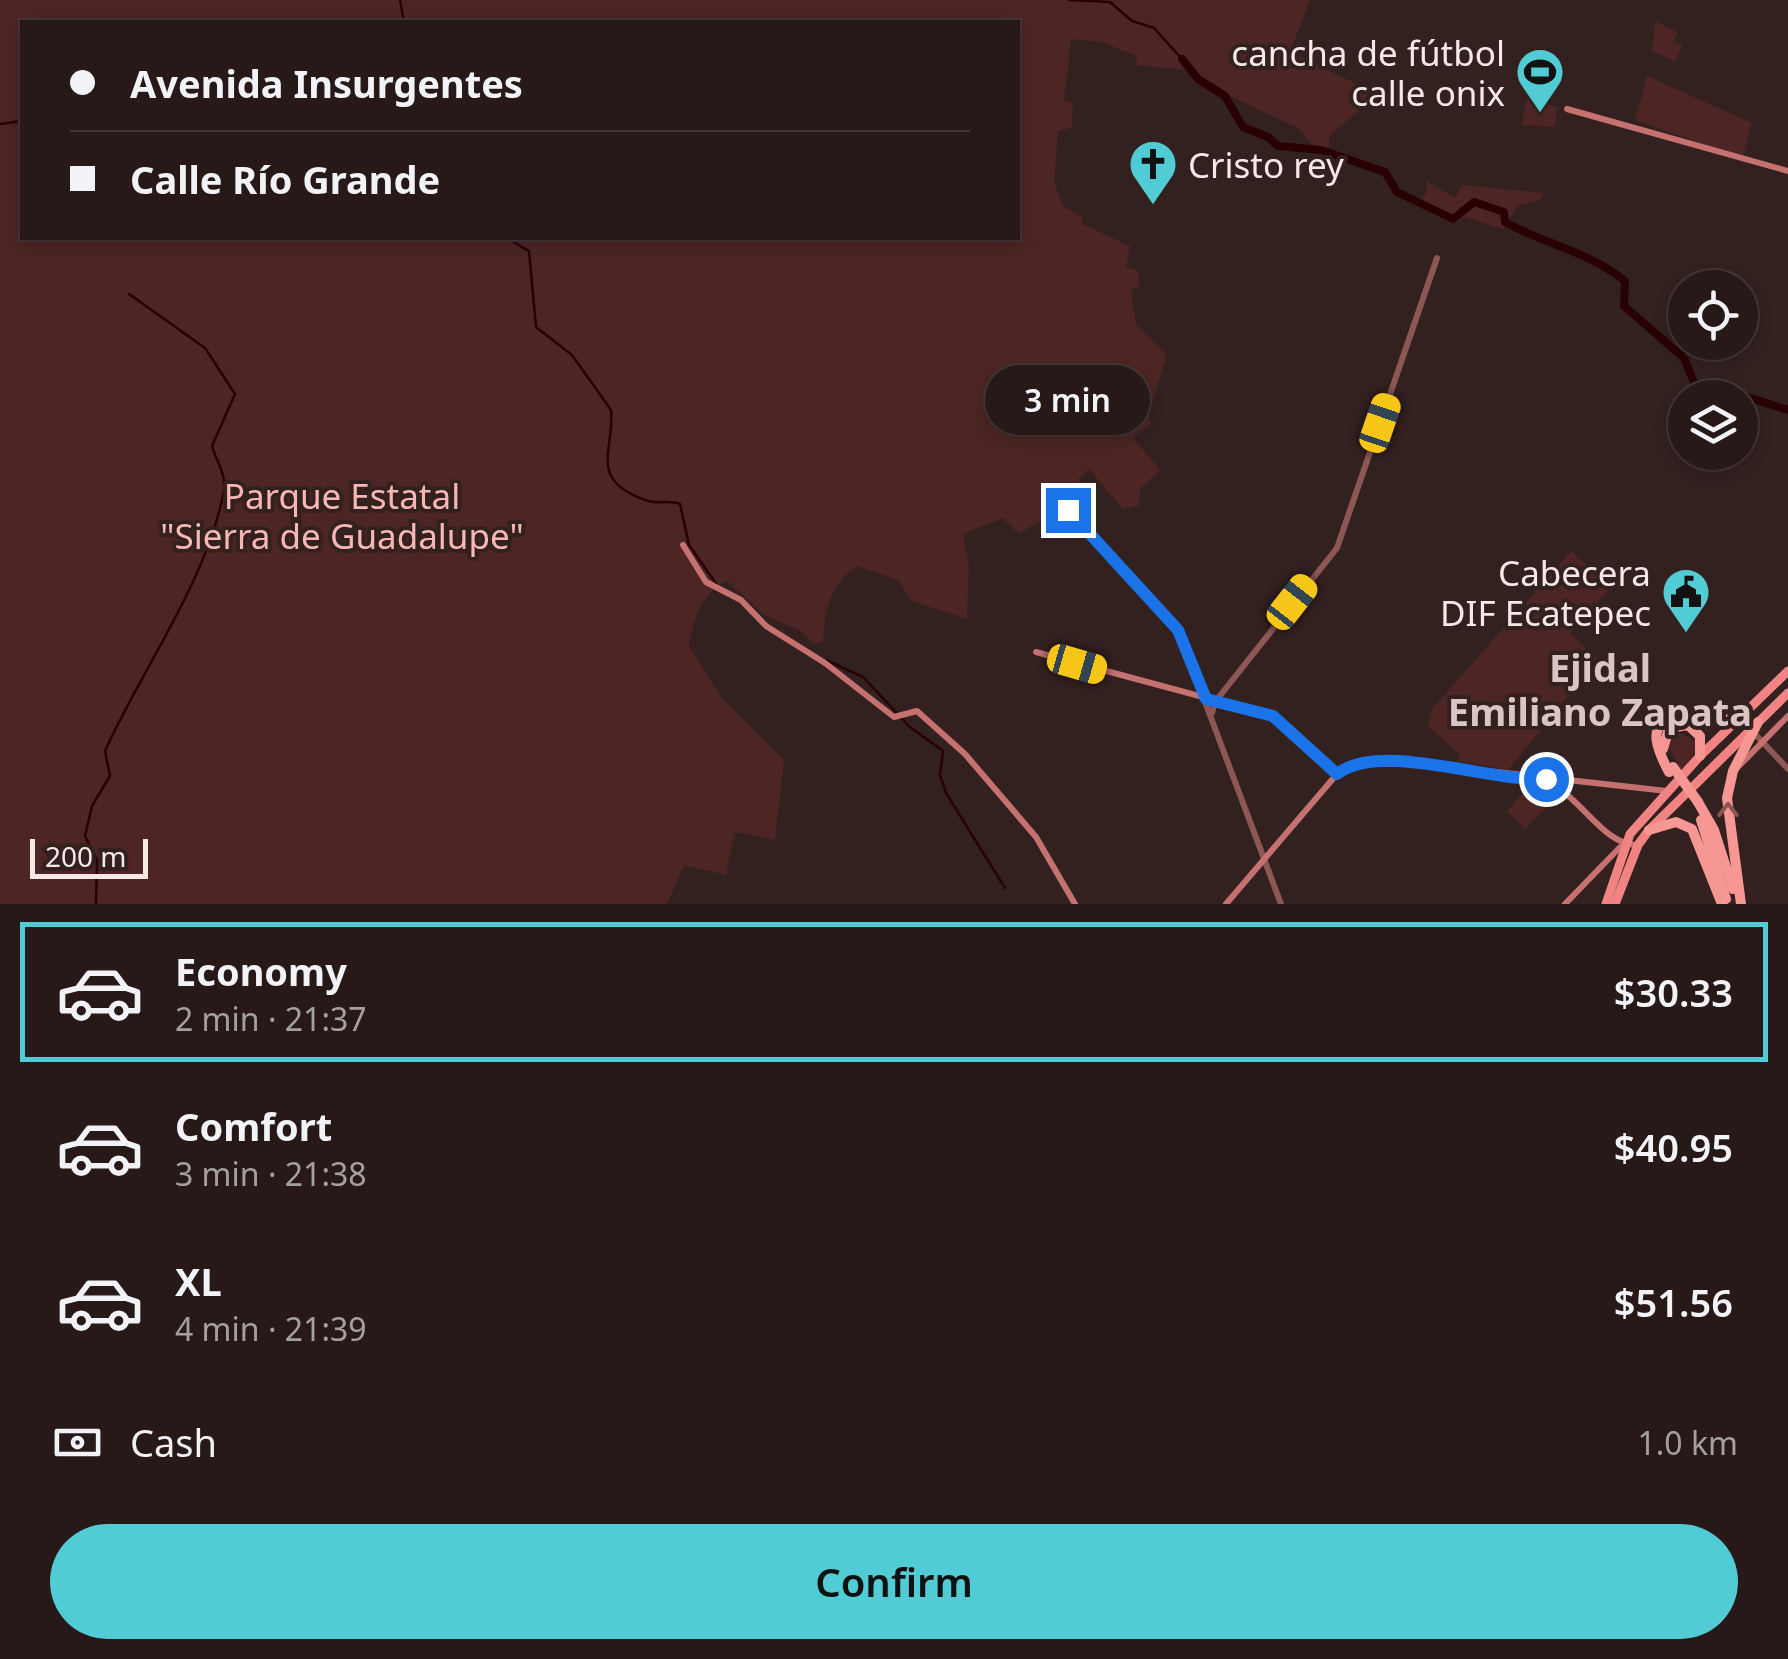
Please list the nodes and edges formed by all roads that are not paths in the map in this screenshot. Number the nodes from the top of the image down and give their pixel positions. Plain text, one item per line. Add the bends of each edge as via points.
1 (1568, 109) dead end
2 (1788, 171) edge
3 (1437, 258) dead end
4 (1060, 504) dead end
5 (683, 545) dead end
6 (1036, 652) dead end
7 (1788, 670) edge
8 (1788, 693) edge
9 (1210, 700) junction
10 (1788, 716) edge
11 (1740, 718) junction
12 (1750, 733) junction
13 (1764, 743) junction
14 (1700, 756) junction
15 (1788, 768) edge
16 (1671, 769) junction
17 (1733, 771) junction
18 (1337, 774) junction
19 (1540, 780) junction
20 (1574, 782) junction
21 (1566, 792) junction
22 (1668, 792) junction
23 (1696, 804) junction
24 (1649, 830) junction
25 (1626, 842) junction
26 (1638, 845) junction
27 (1262, 862) junction
28 (1602, 881) dead end
29 (1612, 887) junction
30 (1075, 904) edge
31 (1226, 904) edge
32 (1281, 904) edge
33 (1564, 904) edge
34 (1606, 904) edge
35 (1615, 904) edge
36 (1724, 904) edge
37 (1739, 904) edge

1 - 2 main road
3 - 9 street via 1337,548
4 - 9 street via 1178,630
5 - 30 main road via 706,582 898,716 917,712 965,754 1036,837
6 - 9 main road
7 - 11 main road
8 - 12 main road
9 - 18 main road via 1273,716
9 - 27 street
10 - 13 main road
11 - 14 main road
11 - 16 highway via 1682,716 1665,722 1656,746
12 - 13 street
12 - 17 highway
12 - 24 main road
13 - 15 street
13 - 17 main road
14 - 16 highway via 1697,731 1674,726 1662,741
14 - 22 main road
16 - 23 highway, bridge
37 -> 17 highway via 1726,815
18 - 19 main road via 1354,764 1400,763
18 - 27 main road
19 - 20 main road
19 - 21 main road
20 - 21 main road
20 - 22 main road
21 - 25 main road
22 - 25 main road
23 - 36 highway
23 - 37 highway via 1721,847
24 - 26 main road
24 - 36 highway via 1676,822 1692,829
25 - 26 main road
25 - 29 main road
25 - 33 main road
26 - 35 main road
27 - 31 main road
27 - 32 street
28 - 29 main road
29 - 34 main road

